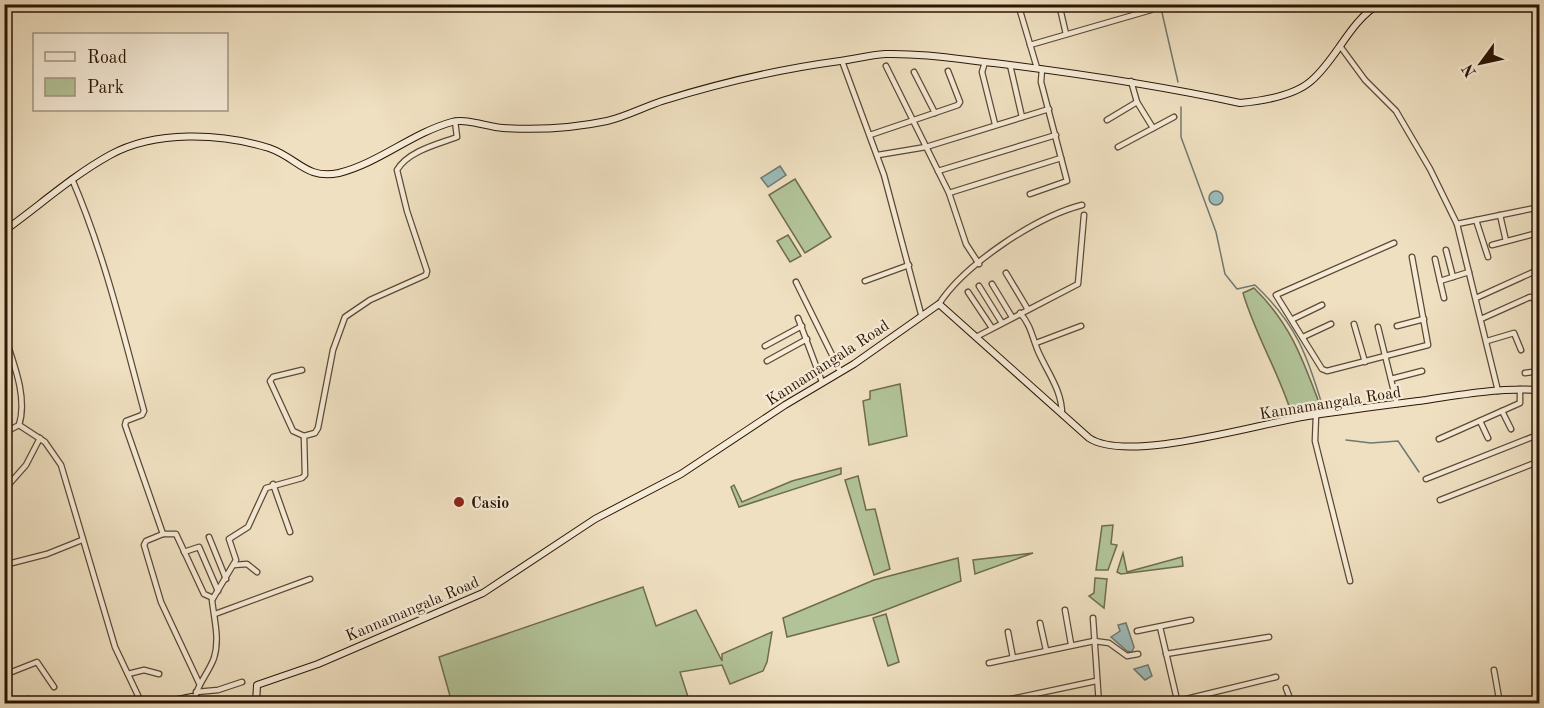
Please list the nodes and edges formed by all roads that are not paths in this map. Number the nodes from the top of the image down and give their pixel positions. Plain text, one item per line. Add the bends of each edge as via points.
1 (1018, 4) edge
2 (1070, 4) edge
3 (1154, 4) edge
4 (1379, 4) edge
5 (1059, 6) edge
6 (1066, 34) junction
7 (1030, 45) junction
8 (1340, 46) junction
9 (842, 61) junction
10 (984, 62) junction
11 (1010, 65) junction
12 (886, 66) dead end
13 (1040, 69) junction
14 (948, 71) dead end
15 (914, 72) dead end
16 (1131, 81) junction
17 (1137, 102) junction
18 (1049, 109) junction
19 (935, 112) junction
20 (1022, 117) junction
21 (1174, 117) dead end
22 (912, 119) junction
23 (1107, 120) dead end
24 (456, 121) junction
25 (995, 124) junction
26 (1153, 128) junction
27 (870, 135) junction
28 (1056, 135) junction
29 (926, 147) junction
30 (1118, 147) dead end
31 (878, 154) junction
32 (1061, 158) junction
33 (938, 171) junction
34 (72, 180) junction
35 (949, 193) junction
36 (1030, 194) dead end
37 (1082, 205) dead end
38 (1539, 207) edge
39 (1084, 215) dead end
40 (1500, 215) junction
41 (1476, 220) junction
42 (1457, 224) junction
43 (4, 231) edge
44 (1534, 234) dead end
45 (1506, 241) junction
46 (1394, 243) dead end
47 (1492, 244) dead end
48 (1446, 250) dead end
49 (1412, 256) dead end
50 (1488, 257) dead end
51 (1435, 259) dead end
52 (979, 264) junction
53 (909, 265) junction
54 (1539, 269) edge
55 (1469, 272) junction
56 (1006, 273) dead end
57 (1453, 277) junction
58 (865, 281) dead end
59 (1440, 281) junction
60 (796, 282) dead end
61 (992, 284) dead end
62 (979, 286) dead end
63 (968, 292) dead end
64 (1444, 298) dead end
65 (1476, 298) junction
66 (1539, 302) edge
67 (939, 303) junction
68 (1322, 304) dead end
69 (1027, 308) junction
70 (1020, 313) junction
71 (921, 314) junction
72 (1012, 317) junction
73 (798, 318) dead end
74 (1293, 319) junction
75 (1482, 319) junction
76 (1424, 320) junction
77 (1002, 323) junction
78 (1331, 324) dead end
79 (1354, 324) dead end
80 (802, 326) junction
81 (1081, 326) dead end
82 (1397, 326) dead end
83 (1378, 327) dead end
84 (992, 328) junction
85 (4, 334) edge
86 (978, 336) junction
87 (1303, 337) junction
88 (807, 339) junction
89 (1487, 341) junction
90 (1036, 343) junction
91 (765, 346) dead end
92 (1521, 350) dead end
93 (1386, 357) junction
94 (767, 362) dead end
95 (1365, 362) junction
96 (302, 370) dead end
97 (840, 371) junction
98 (1422, 371) dead end
99 (1539, 371) edge
100 (1525, 373) dead end
101 (1391, 379) junction
102 (822, 382) junction
103 (1520, 389) junction
104 (1539, 390) edge
105 (1498, 391) junction
106 (1397, 404) junction
107 (1502, 411) junction
108 (1062, 414) junction
109 (1316, 414) junction
110 (1480, 421) junction
111 (19, 425) junction
112 (1511, 429) dead end
113 (1529, 429) dead end
114 (4, 433) edge
115 (1539, 434) edge
116 (304, 436) junction
117 (1533, 436) junction
118 (40, 438) junction
119 (1488, 438) dead end
120 (1439, 439) dead end
121 (1539, 460) edge
122 (1426, 479) dead end
123 (273, 484) junction
124 (4, 490) edge
125 (1440, 500) dead end
126 (290, 532) dead end
127 (164, 534) junction
128 (209, 537) dead end
129 (82, 540) junction
130 (184, 552) junction
131 (4, 565) edge
132 (234, 565) junction
133 (257, 572) dead end
134 (226, 579) junction
135 (310, 579) dead end
136 (1350, 580) dead end
137 (218, 591) junction
138 (213, 598) junction
139 (1065, 610) dead end
140 (215, 614) junction
141 (1093, 618) dead end
142 (1191, 620) dead end
143 (1040, 623) dead end
144 (1160, 627) junction
145 (1137, 631) dead end
146 (1008, 632) dead end
147 (1269, 637) dead end
148 (1094, 641) junction
149 (1071, 644) junction
150 (1046, 650) junction
151 (1138, 654) dead end
152 (1166, 654) junction
153 (1013, 658) junction
154 (989, 663) dead end
155 (1494, 670) dead end
156 (128, 674) junction
157 (159, 674) dead end
158 (4, 675) edge
159 (1276, 676) dead end
160 (1096, 681) junction
161 (242, 682) dead end
162 (199, 683) junction
163 (54, 687) dead end
164 (1286, 688) dead end
165 (194, 698) edge
166 (1002, 700) dead end
167 (1178, 702) edge
168 (142, 704) edge
169 (157, 704) edge
170 (210, 704) edge
171 (256, 704) edge
172 (1099, 704) edge
173 (1292, 704) edge
174 (1500, 704) edge

1 - 7 street
2 - 5 street
3 - 6 street via 1151,10
4 - 8 main road
5 - 6 street
6 - 7 street
7 - 13 street
8 - 16 main road via 1310,83 1253,102 1240,103
8 - 42 street via 1365,80 1393,106
9 - 10 main road via 884,54
9 - 24 main road via 752,77 662,101 607,121 530,130
9 - 27 street
10 - 11 main road
10 - 25 street via 982,72
11 - 13 main road
11 - 20 street
12 - 22 street
13 - 16 main road
13 - 18 street
14 - 19 street via 960,102
15 - 19 street
16 - 17 street
17 - 23 street
17 - 26 street
18 - 20 street
18 - 28 street
19 - 22 street
20 - 25 street
21 - 26 street
22 - 27 street
22 - 29 street
24 - 34 main road via 339,173 311,173 294,159 244,141 181,135 120,150
24 - 116 street via 457,137 422,150 397,170 426,275 370,300 345,317 330,360 318,428
25 - 29 street
26 - 30 street
27 - 31 street
28 - 32 street
28 - 33 street
29 - 31 street
29 - 33 street
31 - 53 street
32 - 35 street
32 - 36 street via 1067,181
33 - 35 street
34 - 43 main road
34 - 127 street via 109,283 144,411 125,425
35 - 52 street via 964,239
37 - 52 street via 1044,218
38 - 40 street
39 - 69 street via 1078,284
40 - 41 street
40 - 45 street
41 - 42 street
41 - 50 street
42 - 55 street
44 - 45 street
45 - 47 street
46 - 74 street via 1277,294
48 - 57 street
49 - 76 street
51 - 59 street
52 - 67 street
53 - 58 street
53 - 71 street
54 - 65 street
55 - 57 street
55 - 65 street
56 - 69 street
57 - 59 street
59 - 64 street
60 - 97 street
61 - 72 street
62 - 77 street
63 - 84 street
65 - 75 street
66 - 75 street via 1530,297
67 - 71 main road, Kannamangala Road
67 - 86 main road, Kannamangala Road
68 - 74 street
69 - 70 street
70 - 72 street
70 - 90 street
71 - 97 main road, Kannamangala Road
72 - 77 street
73 - 80 street
74 - 87 street
75 - 89 street
76 - 82 street
76 - 93 street via 1428,345
77 - 84 street
78 - 87 street
79 - 95 street
80 - 88 street
80 - 91 street
81 - 90 street
83 - 93 street
84 - 86 street
85 - 111 street via 22,400
86 - 108 main road, Kannamangala Road
87 - 95 street via 1324,371
88 - 94 street
88 - 102 street
89 - 92 street via 1514,333
89 - 105 street
90 - 108 street via 1060,396
93 - 95 street
93 - 101 street
96 - 116 street via 270,381 293,431
97 - 102 main road, Kannamangala Road
98 - 101 street
99 - 100 street
101 - 106 street
102 - 171 main road, Kannamangala Road via 681,474 595,519 503,582 318,664 258,685
103 - 104 main road, Kannamangala Road
103 - 105 main road, Kannamangala Road
103 - 107 street via 1521,402
105 - 106 main road, Kannamangala Road
106 - 109 main road, Kannamangala Road
107 - 110 street
107 - 112 street
108 - 109 main road, Kannamangala Road via 1089,438 1105,446 1173,443
109 - 136 street via 1316,441
110 - 119 street
110 - 120 street
111 - 114 street
111 - 118 street
113 - 117 street
115 - 117 street
116 - 123 street via 305,475
117 - 122 street
118 - 124 street via 26,465
118 - 129 street via 61,465
121 - 125 street
123 - 126 street
123 - 132 street via 266,488 248,526 229,539
127 - 130 street via 175,533
127 - 162 street via 144,545 154,584
128 - 134 street
129 - 131 street
129 - 156 street via 115,647
130 - 137 street via 199,547
130 - 138 street via 204,594
132 - 133 street via 247,564
132 - 134 street
134 - 137 street
135 - 140 street
137 - 138 street
138 - 140 street
139 - 149 street
140 - 162 street via 215,651
141 - 148 street
142 - 144 street
143 - 150 street
144 - 145 street
144 - 152 street
146 - 153 street
147 - 152 street
148 - 149 street
148 - 151 street via 1109,643 1127,656
148 - 160 street
149 - 150 street
150 - 153 street
152 - 167 street
153 - 154 street
155 - 174 street
156 - 157 street via 144,670
156 - 168 street
158 - 163 street via 37,663
159 - 167 street
160 - 166 street
160 - 172 street
161 - 165 street
162 - 165 street
164 - 173 street
165 - 169 main road
165 - 170 main road

